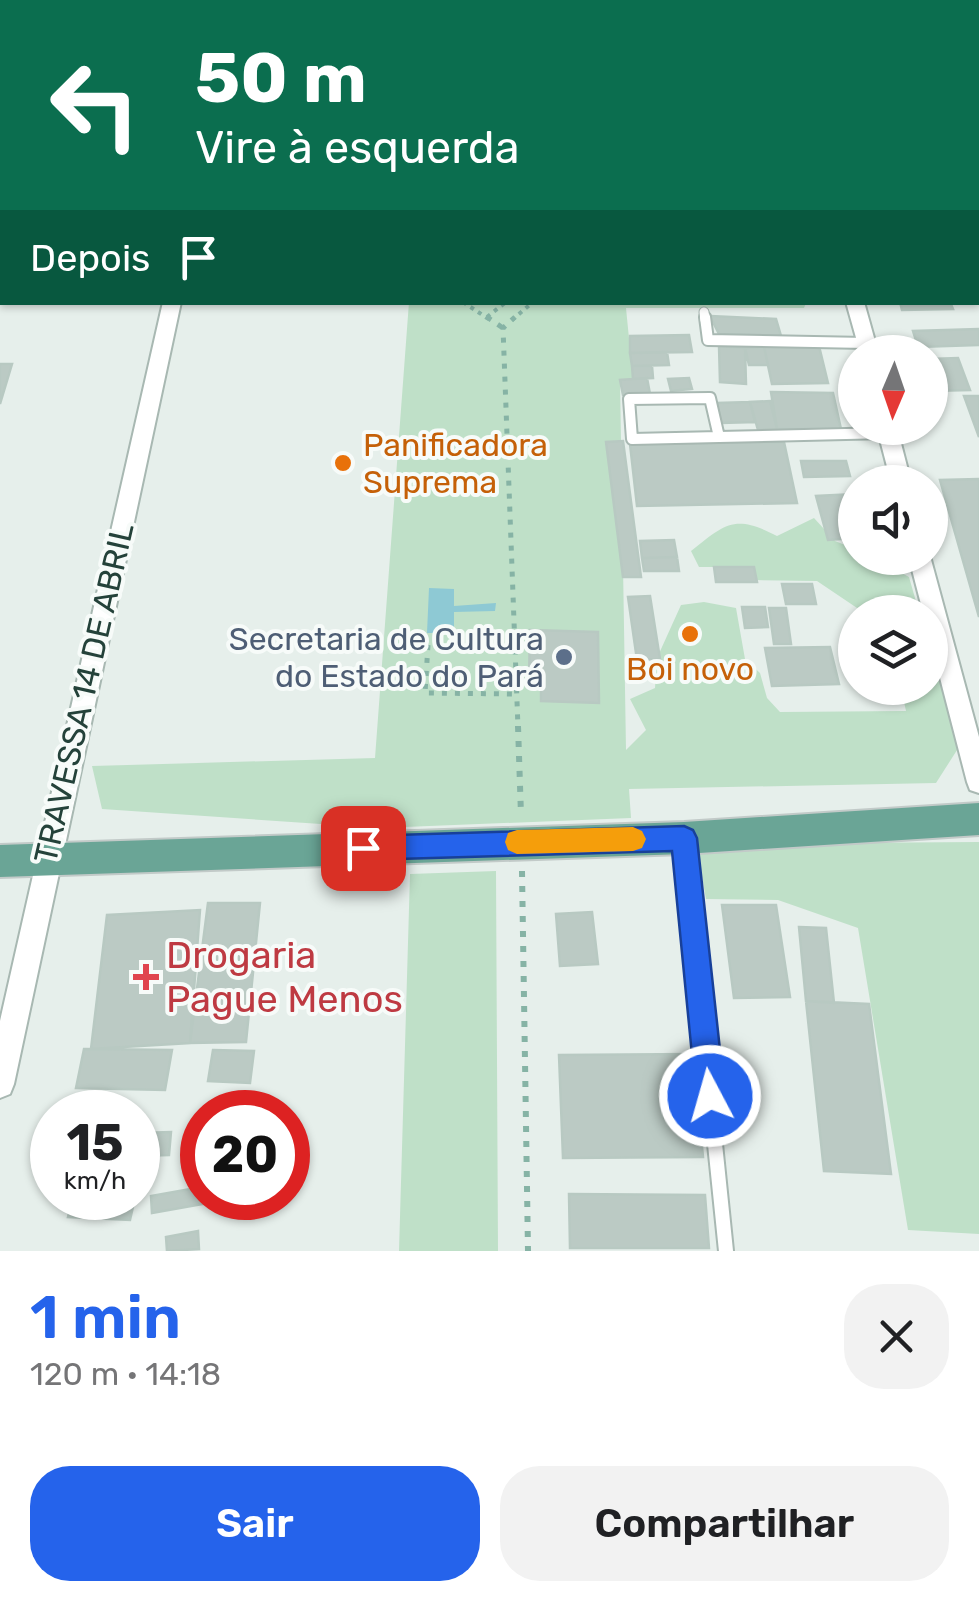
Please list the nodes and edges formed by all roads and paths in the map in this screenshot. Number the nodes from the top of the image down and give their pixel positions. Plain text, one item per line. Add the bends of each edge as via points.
1 (171, 305) edge
2 (468, 305) edge
3 (502, 305) edge
4 (530, 305) edge
5 (856, 305) edge
6 (704, 312) dead end
7 (487, 318) junction
8 (503, 328) junction
9 (864, 335) edge
10 (838, 346) edge
11 (838, 432) edge
12 (719, 437) junction
13 (924, 575) edge
14 (428, 645) dead end
15 (517, 694) junction
16 (979, 782) edge
17 (979, 819) edge
18 (684, 838) junction
19 (521, 842) junction
20 (46, 860) junction
21 (0, 861) edge
22 (0, 1084) edge
23 (528, 1251) edge
24 (726, 1251) edge

1 - 20 street, TRAVESSA 14 DE ABRIL
2 - 7 path
3 - 7 path
4 - 8 path
5 - 9 street
6 - 10 lane via 708,340
7 - 8 path
8 - 15 path
11 - 12 lane
12 - 12 lane via 632,439 629,398 710,398
13 - 16 street
14 - 15 path via 425,693
15 - 19 path
17 - 18 main road
18 - 19 main road
18 - 24 lane
19 - 20 main road
19 - 23 path
20 - 21 main road
20 - 22 street, TRAVESSA 14 DE ABRIL

